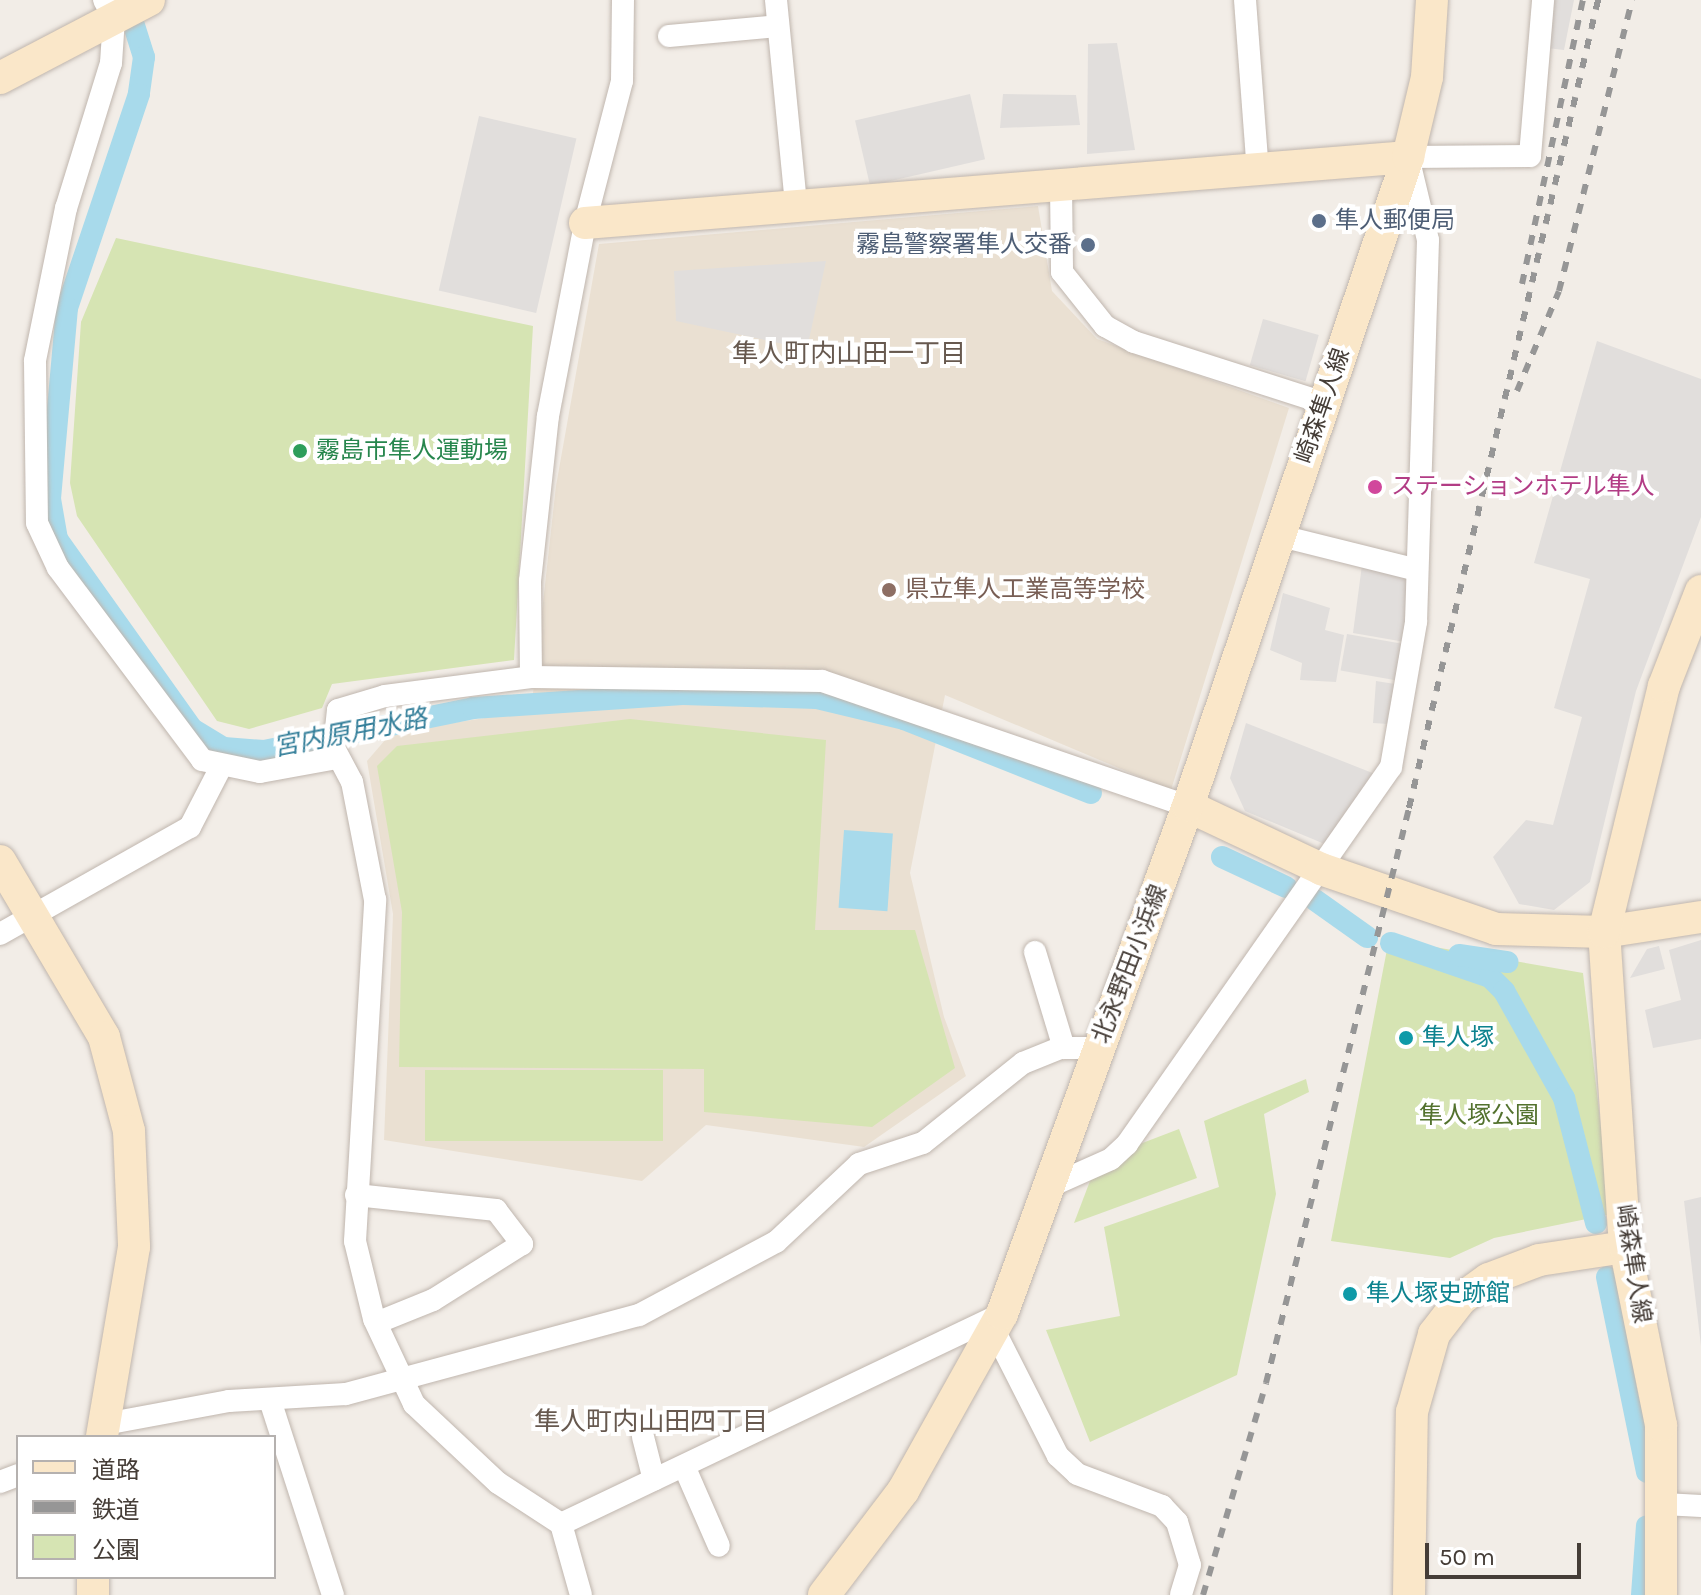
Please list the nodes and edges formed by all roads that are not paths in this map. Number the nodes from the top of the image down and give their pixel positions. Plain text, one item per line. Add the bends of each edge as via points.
1 (623, 0) edge
2 (776, 0) edge
3 (1245, 0) edge
4 (1432, 0) edge
5 (1543, 0) edge
6 (145, 1) edge
7 (109, 9) edge
8 (778, 26) junction
9 (669, 36) dead end
10 (0, 78) edge
11 (1408, 157) junction
12 (1258, 171) junction
13 (1061, 186) junction
14 (796, 204) junction
15 (585, 223) junction
16 (1324, 403) junction
17 (1277, 535) junction
18 (1417, 570) junction
19 (1701, 591) edge
20 (531, 677) junction
21 (336, 758) junction
22 (221, 767) junction
23 (1188, 806) junction
24 (0, 861) edge
25 (1321, 869) junction
26 (35, 915) junction
27 (1701, 917) edge
28 (1604, 932) junction
29 (0, 934) edge
30 (1035, 952) dead end
31 (1064, 1048) junction
32 (1098, 1048) junction
33 (1043, 1190) junction
34 (356, 1195) junction
35 (1625, 1247) junction
36 (998, 1322) junction
37 (376, 1323) junction
38 (401, 1378) junction
39 (270, 1400) junction
40 (104, 1430) edge
41 (643, 1437) dead end
42 (684, 1466) junction
43 (654, 1480) junction
44 (1664, 1504) junction
45 (1701, 1506) edge
46 (561, 1524) junction
47 (719, 1546) dead end
48 (333, 1595) edge
49 (581, 1595) edge
50 (824, 1595) edge
51 (1181, 1595) edge
52 (1409, 1595) edge
53 (1661, 1595) edge

1 - 15 street via 622,81
2 - 8 street
3 - 12 street
4 - 11 main road, 崎森隼人線 via 1427,77
5 - 11 street via 1530,156
6 - 7 main road
7 - 10 main road
7 - 22 street via 111,63 66,208 35,361 33,502 58,568 180,737
8 - 9 street
8 - 14 street
11 - 12 main road
11 - 16 main road, 崎森隼人線
11 - 18 street via 1428,240
12 - 13 main road
13 - 14 main road
13 - 16 street via 1062,272 1105,326 1134,342
14 - 15 main road
15 - 20 street via 548,416 530,581
16 - 17 main road, 崎森隼人線
17 - 18 street
17 - 23 main road, 崎森隼人線
18 - 25 street via 1391,767
19 - 28 main road, 崎森隼人線 via 1664,686
20 - 21 street via 385,696 338,710
20 - 23 street via 822,681
21 - 22 street via 260,772
21 - 34 street via 352,782 375,900
22 - 26 street via 190,827
23 - 25 main road
23 - 32 main road, 北永野田小浜線
24 - 26 main road
25 - 28 main road via 1496,929
25 - 33 street via 1127,1144 1111,1159
26 - 29 street
26 - 40 main road via 104,1037 129,1131 134,1247
27 - 28 main road
28 - 35 main road, 崎森隼人線
30 - 31 street
31 - 32 street
31 - 38 street via 1023,1063 923,1143 859,1164 776,1242 639,1315
32 - 33 main road, 北永野田小浜線
33 - 36 main road, 北永野田小浜線
34 - 37 street via 355,1241
34 - 37 street via 496,1210 522,1244 433,1300
35 - 44 main road, 崎森隼人線 via 1661,1425
35 - 52 main road via 1539,1260 1489,1279 1461,1299 1434,1334 1412,1412
36 - 42 street
36 - 50 main road, 北永野田小浜線 via 903,1491
36 - 51 street via 1058,1456 1077,1474 1162,1506 1177,1522 1190,1565
37 - 38 street
38 - 39 street via 304,1401
38 - 46 street via 414,1404 498,1483
39 - 40 street
39 - 48 street
41 - 43 street
42 - 43 street
42 - 47 street
43 - 46 street
44 - 45 street
44 - 53 main road, 崎森隼人線
46 - 49 street

